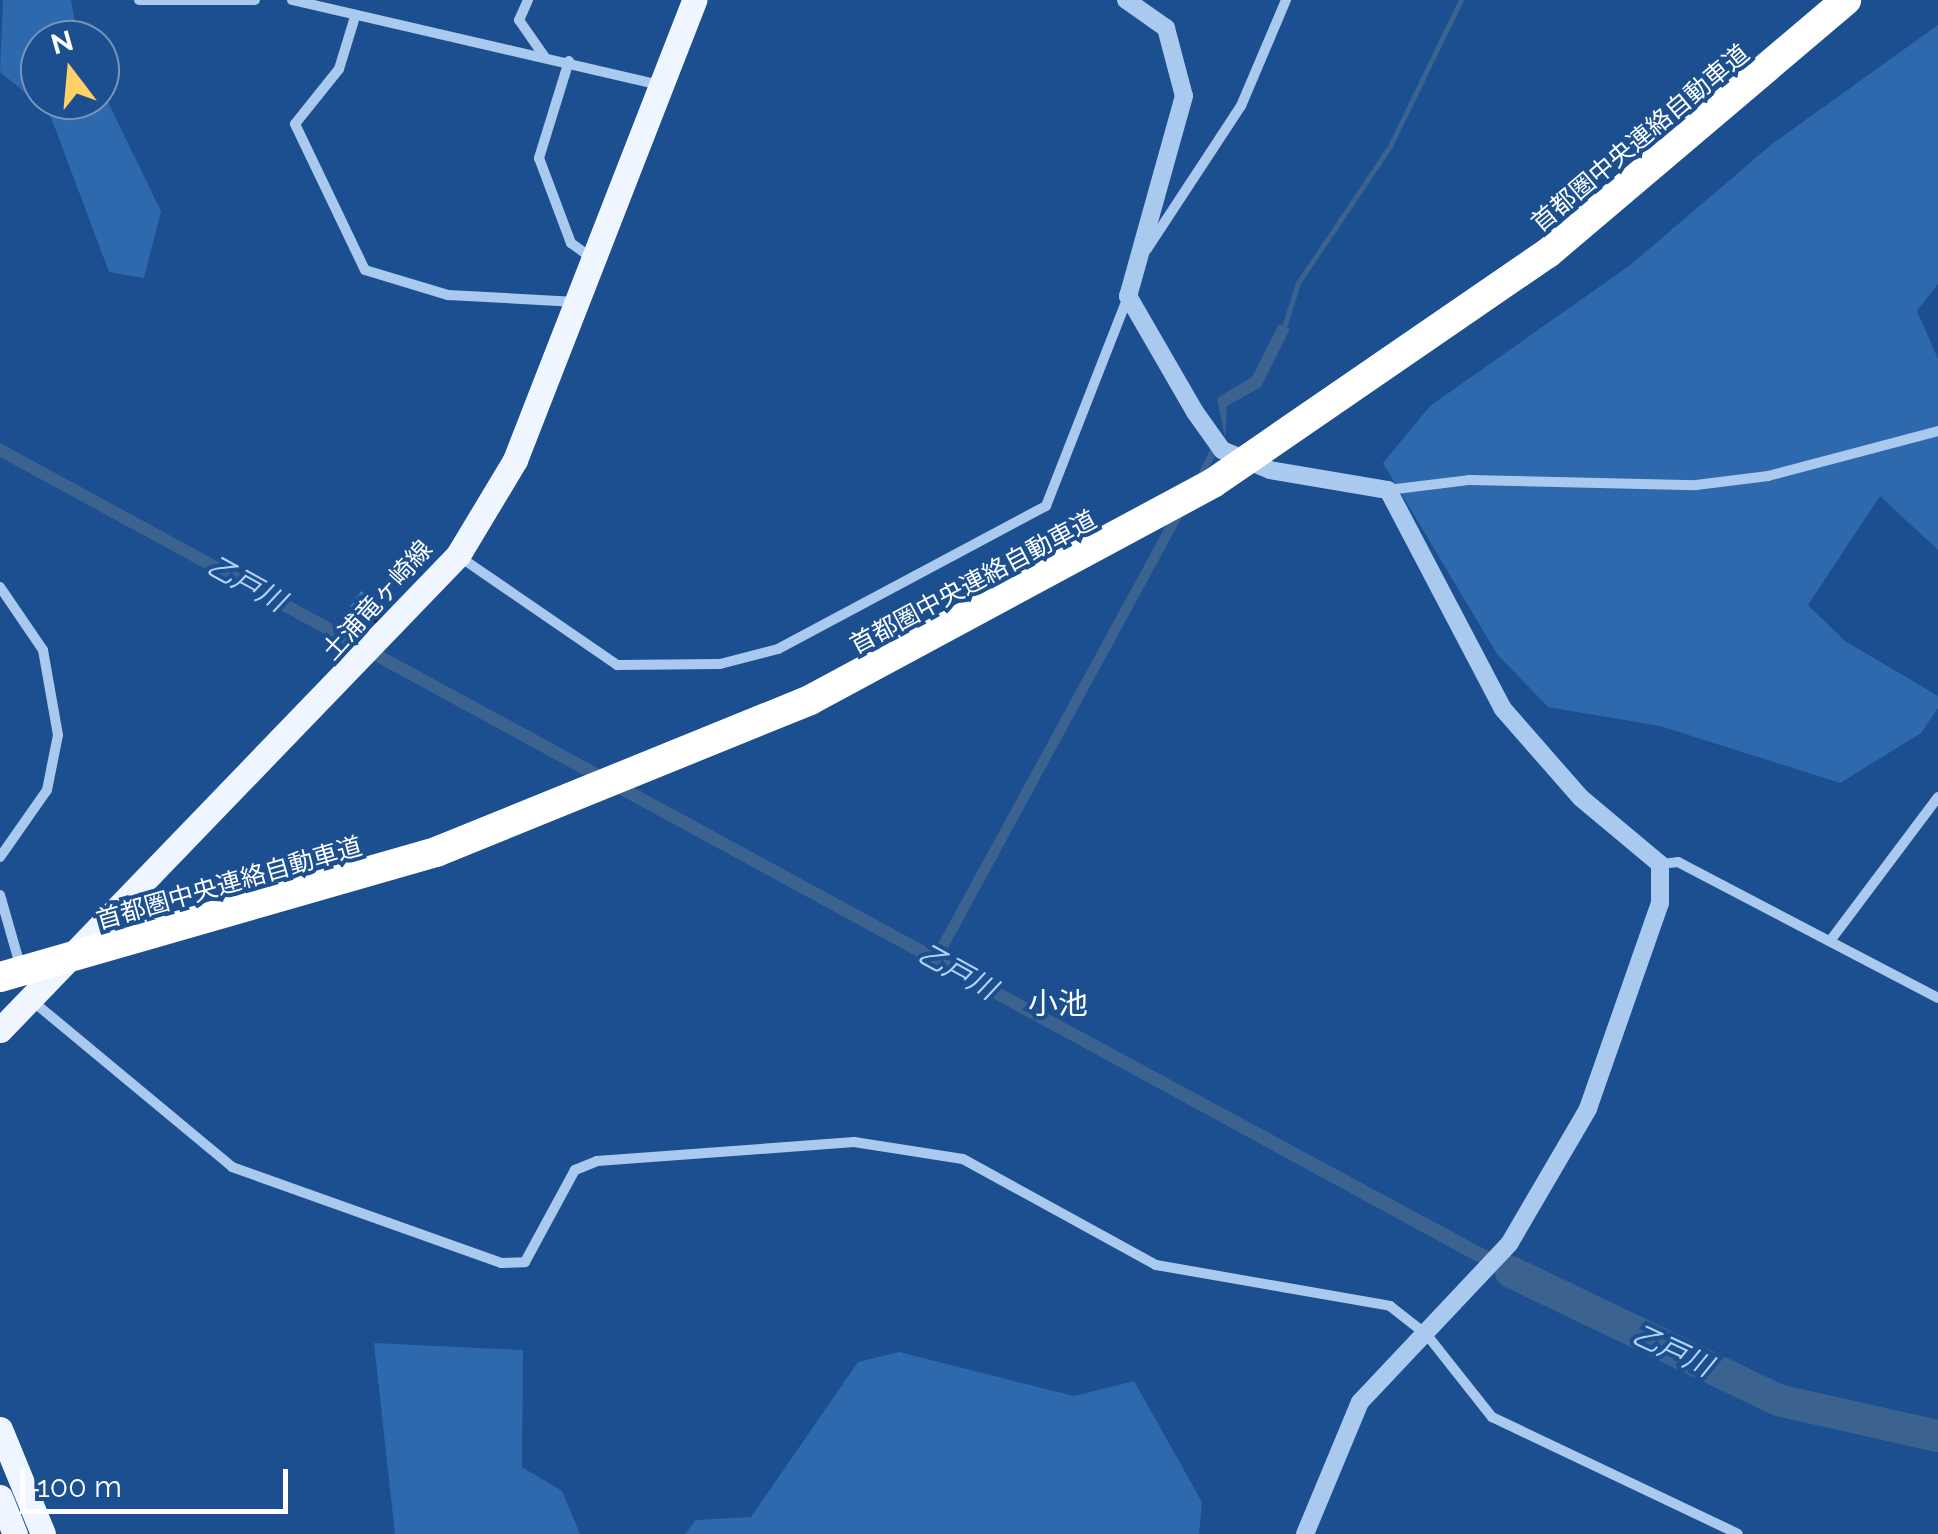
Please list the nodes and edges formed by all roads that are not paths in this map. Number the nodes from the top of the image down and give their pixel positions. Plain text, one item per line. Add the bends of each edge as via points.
1 (139, 0) edge
2 (256, 0) edge
3 (292, 0) edge
4 (336, 0) edge
5 (528, 0) edge
6 (694, 0) edge
7 (1126, 0) edge
8 (1286, 0) edge
9 (1846, 0) edge
10 (330, 13) junction
11 (354, 20) junction
12 (544, 56) junction
13 (569, 61) junction
14 (660, 85) junction
15 (592, 258) junction
16 (1141, 258) junction
17 (1128, 296) junction
18 (578, 302) junction
19 (1938, 431) edge
20 (1388, 490) junction
21 (458, 555) junction
22 (0, 587) edge
23 (1938, 796) edge
24 (0, 857) edge
25 (1660, 864) junction
26 (0, 895) edge
27 (1830, 941) junction
28 (0, 977) edge
29 (30, 998) junction
30 (1938, 998) edge
31 (0, 1030) edge
32 (1428, 1335) junction
33 (0, 1429) edge
34 (0, 1497) edge
35 (16, 1534) edge
36 (43, 1534) edge
37 (1305, 1534) edge
38 (1738, 1534) edge

1 - 2 street
3 - 10 street
4 - 10 street
5 - 12 street via 519,20
6 - 14 main road, 土浦竜ヶ崎線
7 - 16 street via 1166,28 1184,96
8 - 16 street via 1242,106
9 - 28 highway, 首都圏中央連絡自動車道, bridge via 1548,253 1213,483 810,700 436,852
10 - 11 street
11 - 12 street
11 - 18 street via 339,69 295,124 365,270 448,295
12 - 13 street
13 - 14 street
13 - 15 street via 538,158 571,243
14 - 15 main road, 土浦竜ヶ崎線
15 - 18 main road, 土浦竜ヶ崎線
16 - 17 street
17 - 20 street via 1222,450 1270,470
17 - 21 street via 1046,506 778,648 720,664 617,665
18 - 21 main road, 土浦竜ヶ崎線 via 514,460
19 - 20 street via 1822,464 1696,485 1470,480
20 - 25 street via 1503,709 1580,798
21 - 29 main road, 土浦竜ヶ崎線 via 382,643
22 - 24 street via 43,650 58,735 47,790
23 - 27 street
25 - 27 street via 1678,862
25 - 32 street via 1660,902 1588,1108 1509,1244
26 - 29 street
27 - 30 street
29 - 31 main road, 土浦竜ヶ崎線
29 - 32 street via 232,1167 501,1263 525,1262 576,1170 596,1161 894,1144 992,1170 1156,1266 1390,1306
32 - 37 street via 1360,1402
32 - 38 street via 1492,1417
33 - 36 main road
34 - 35 main road

